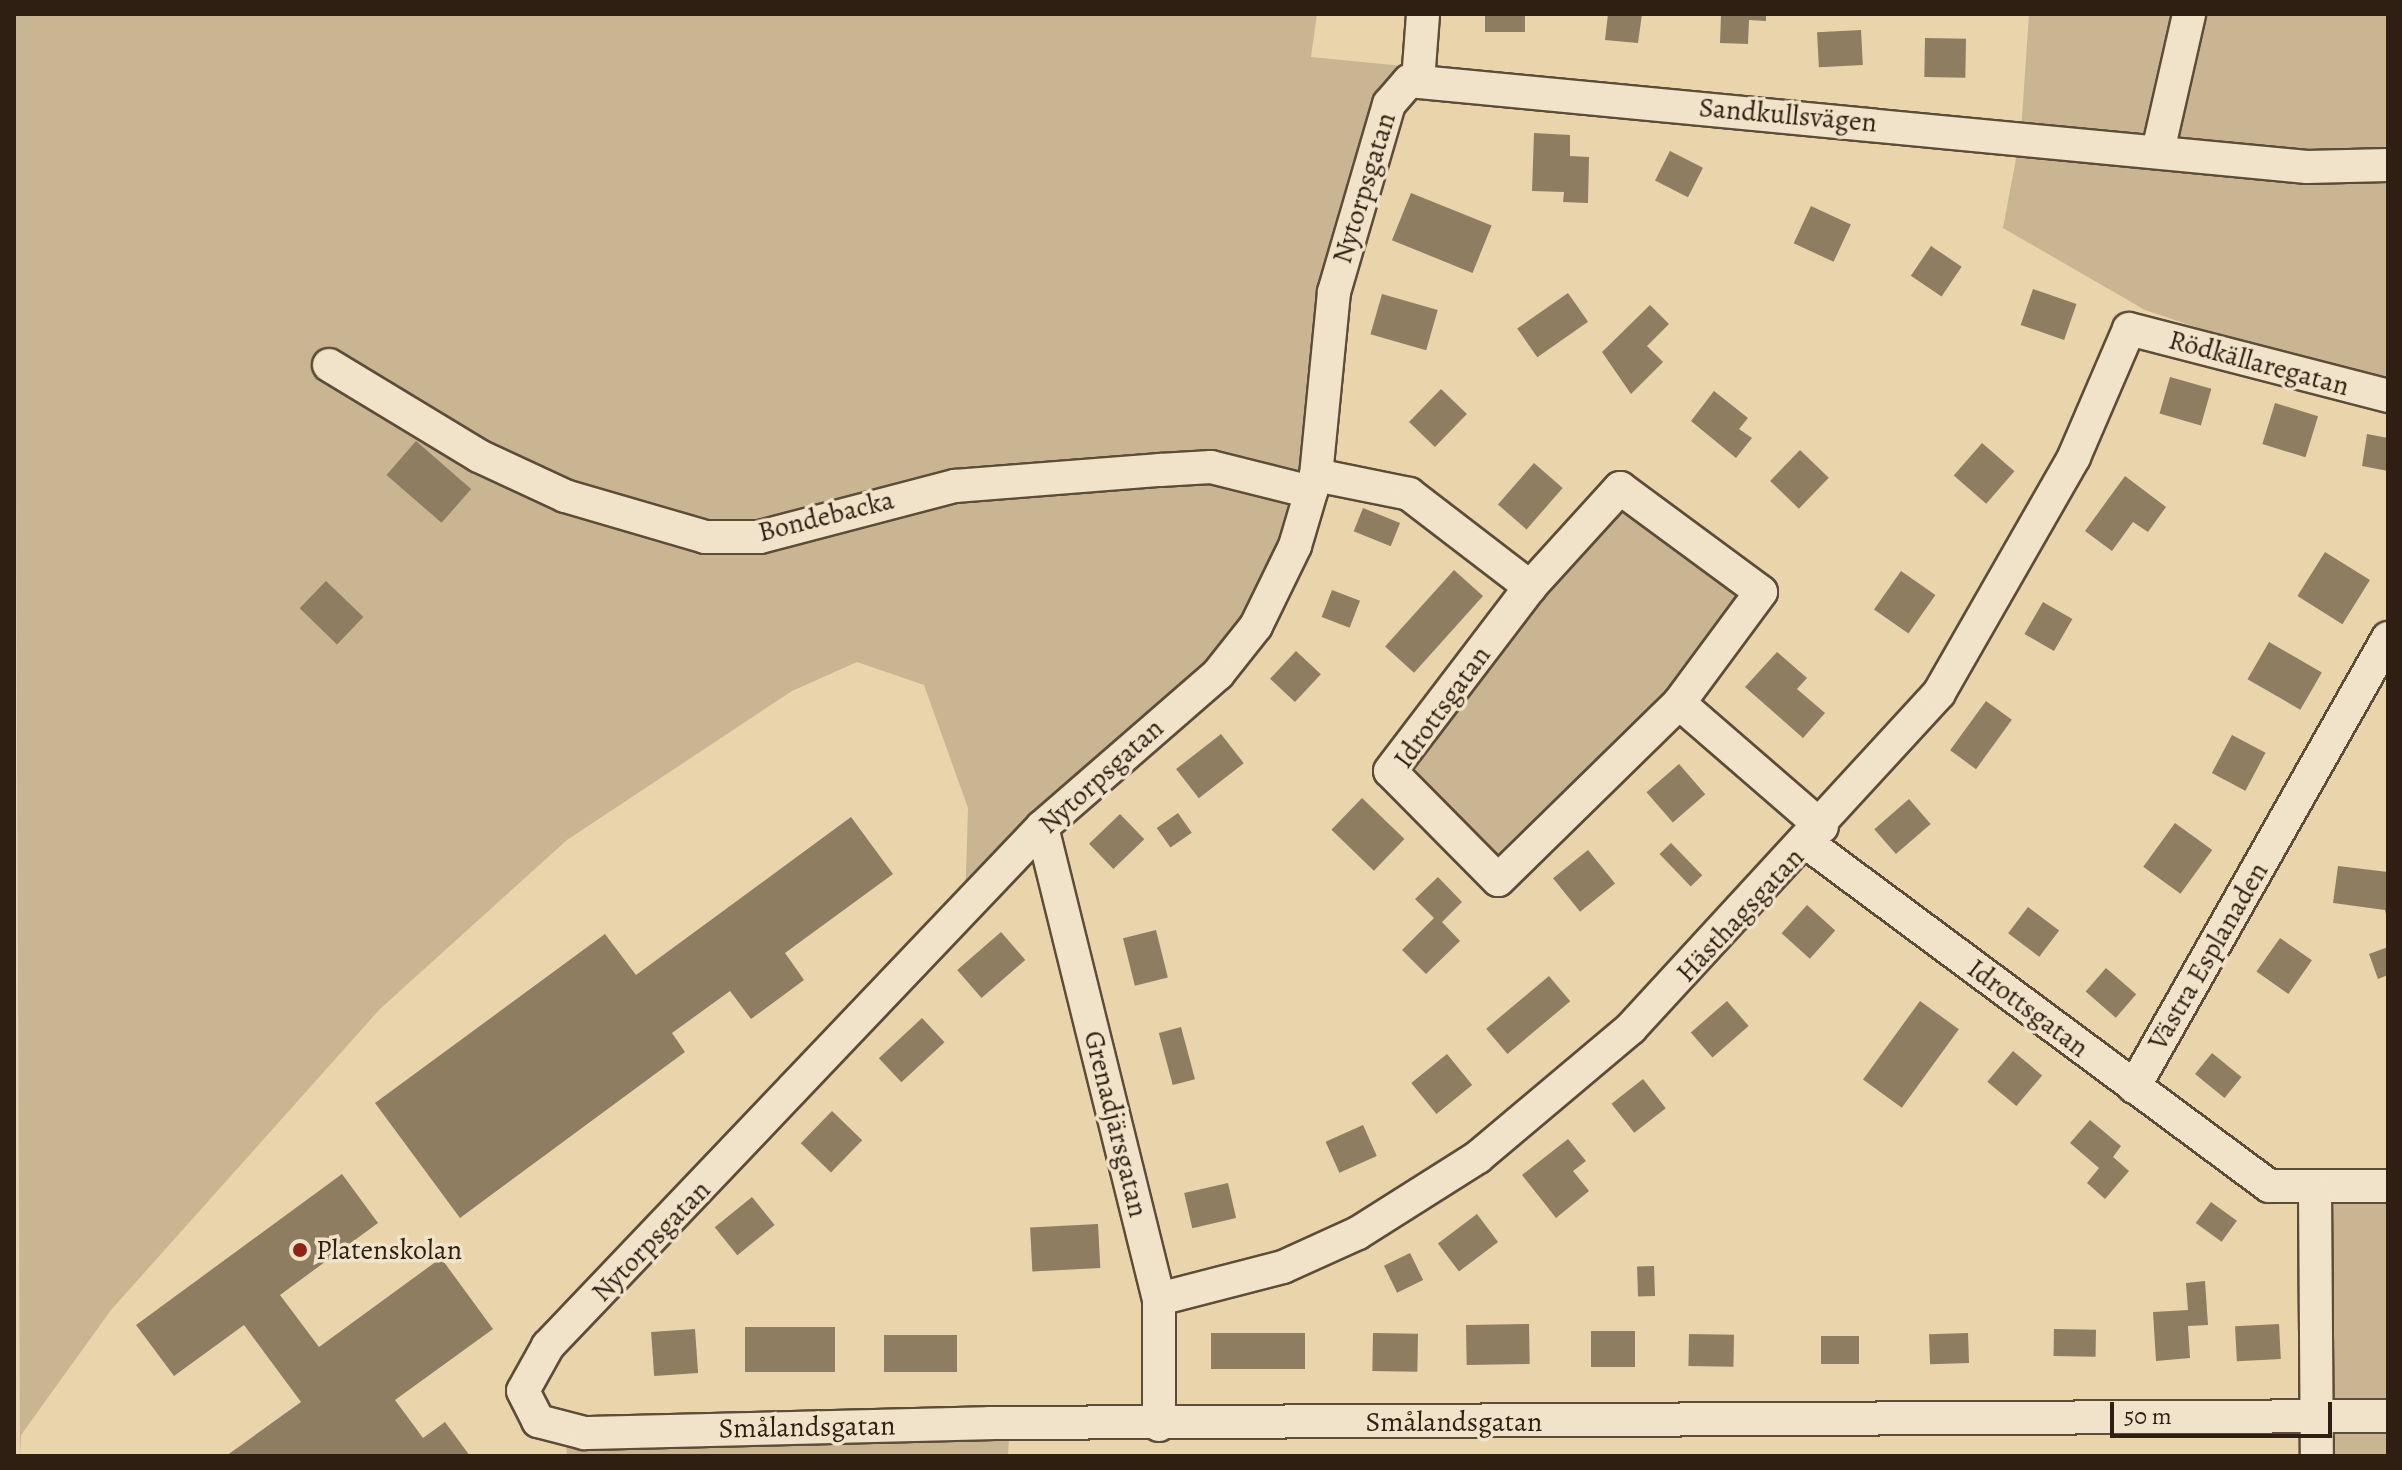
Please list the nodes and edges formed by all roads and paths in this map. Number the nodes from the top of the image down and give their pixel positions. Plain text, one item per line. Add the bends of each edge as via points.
1 (1423, 14) edge
2 (2189, 14) edge
3 (1418, 81) junction
4 (2158, 151) junction
5 (2388, 165) edge
6 (2129, 329) joint
7 (329, 365) dead end
8 (2388, 396) edge
9 (1313, 484) junction
10 (1530, 587) junction
11 (2387, 644) edge
12 (1679, 703) junction
13 (1042, 827) junction
14 (1815, 835) junction
15 (2134, 1087) junction
16 (2388, 1186) edge
17 (2315, 1191) junction
18 (1159, 1299) junction
19 (528, 1411) joint
20 (2316, 1416) junction
21 (2388, 1416) edge
22 (1159, 1425) junction
23 (2317, 1456) edge

1 - 3 street, Nytorpsgatan
2 - 4 street
3 - 4 street, Sandkullsvägen
3 - 9 street, Nytorpsgatan via 1398,88 1389,104 1334,292
4 - 5 street, Sandkullsvägen via 2307,167
6 - 8 street, Rödkällaregatan
6 - 14 street, Hästhagsgatan via 2074,457 1983,625 1897,747
7 - 9 street, Bondebacka via 479,456 565,496 705,537 760,537 955,486 1211,467
9 - 10 street via 1409,494
9 - 13 street, Nytorpsgatan via 1280,584 1218,674
10 - 12 street, Idrottsgatan via 1620,488 1761,592
10 - 12 street, Idrottsgatan via 1390,771 1498,880
11 - 15 street, Västra Esplanaden
12 - 14 street, Idrottsgatan
13 - 18 street, Grenadjärsgatan
13 - 19 street, Nytorpsgatan via 548,1346 523,1391
14 - 15 street, Idrottsgatan
14 - 18 street, Hästhagsgatan via 1631,1028 1478,1157 1358,1233 1283,1267
15 - 17 street via 2269,1186
16 - 17 street
17 - 20 street
18 - 22 street, Grenadjärsgatan
19 - 22 street, Smålandsgatan via 554,1431 584,1433
20 - 21 street, Smålandsgatan
20 - 22 street, Smålandsgatan
20 - 23 street

